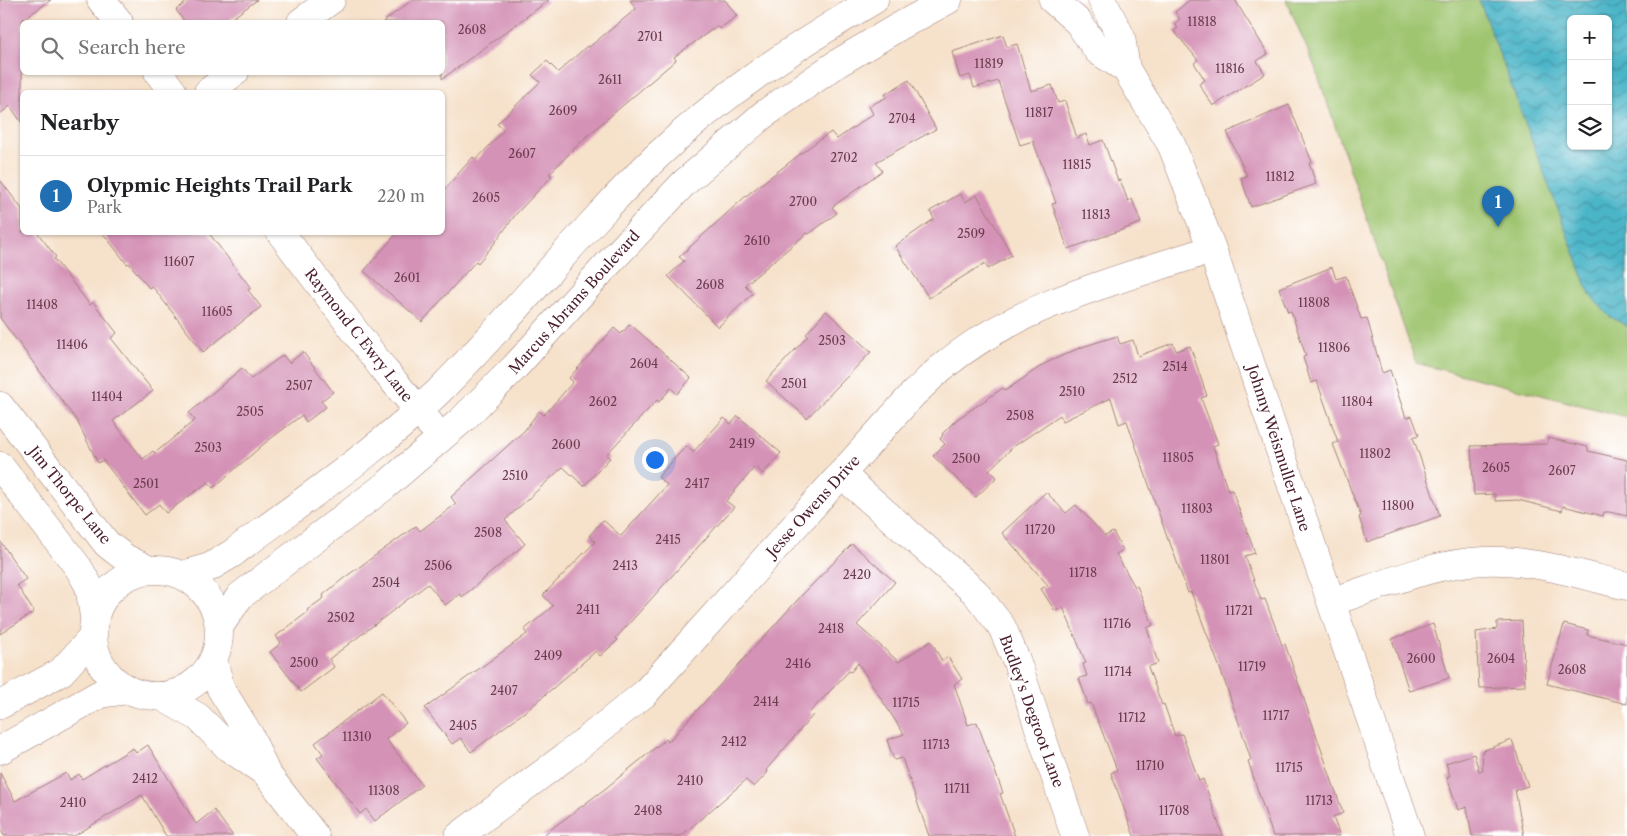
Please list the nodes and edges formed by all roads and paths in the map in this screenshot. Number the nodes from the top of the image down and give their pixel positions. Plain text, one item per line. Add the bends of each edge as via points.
1 (101, 0) edge
2 (331, 0) edge
3 (874, 0) edge
4 (948, 0) edge
5 (1052, 0) edge
6 (1102, 0) edge
7 (117, 20) edge
8 (304, 20) edge
9 (1126, 69) junction
10 (160, 75) edge
11 (230, 75) edge
12 (172, 90) edge
13 (211, 90) edge
14 (282, 235) edge
15 (1212, 249) junction
16 (0, 406) edge
17 (418, 411) junction
18 (441, 436) junction
19 (0, 466) edge
20 (841, 474) junction
21 (150, 570) junction
22 (183, 575) junction
23 (1627, 586) edge
24 (1330, 602) junction
25 (93, 627) junction
26 (219, 627) junction
27 (214, 660) junction
28 (129, 690) junction
29 (161, 696) junction
30 (0, 705) edge
31 (0, 750) edge
32 (266, 773) junction
33 (315, 836) edge
34 (459, 836) edge
35 (1076, 836) edge
36 (1410, 836) edge

1 - 7 street
2 - 8 street
3 - 17 street via 746,82 657,156
4 - 18 street, Marcus Abrams Boulevard via 838,63 763,115 684,182 515,367 463,419
5 - 9 street, Johnny Weismuller Lane via 1078,22 1098,51
6 - 9 street, Johnny Weismuller Lane via 1121,37
9 - 15 street, Johnny Weismuller Lane via 1172,146
10 - 12 street
11 - 13 street
14 - 17 street, Raymond C Ewry Lane
15 - 20 street, Jesse Owens Drive via 1074,296 1005,326 974,344 945,364 914,393
15 - 24 street, Johnny Weismuller Lane
16 - 21 street, Jim Thorpe Lane via 107,544 125,558
17 - 18 street, Raymond C Ewry Lane
17 - 22 street via 233,553 210,567
18 - 26 street, Marcus Abrams Boulevard via 385,486 240,596
19 - 25 street via 89,586
20 - 34 street, Jesse Owens Drive via 644,694
20 - 35 street, Budley's Degroot Lane via 975,592 1002,627
21 - 22 street
21 - 25 street via 129,575 110,588 103,596
22 - 26 street via 208,596
23 - 24 street via 1515,562 1485,561 1434,568
24 - 36 street, Johnny Weismuller Lane
25 - 28 street via 94,649 104,669
25 - 30 street via 62,672
26 - 27 street
27 - 29 street via 192,685
27 - 32 street via 221,689 250,736
28 - 29 street
28 - 31 street via 100,694
29 - 32 street via 198,717 229,748
32 - 33 street

